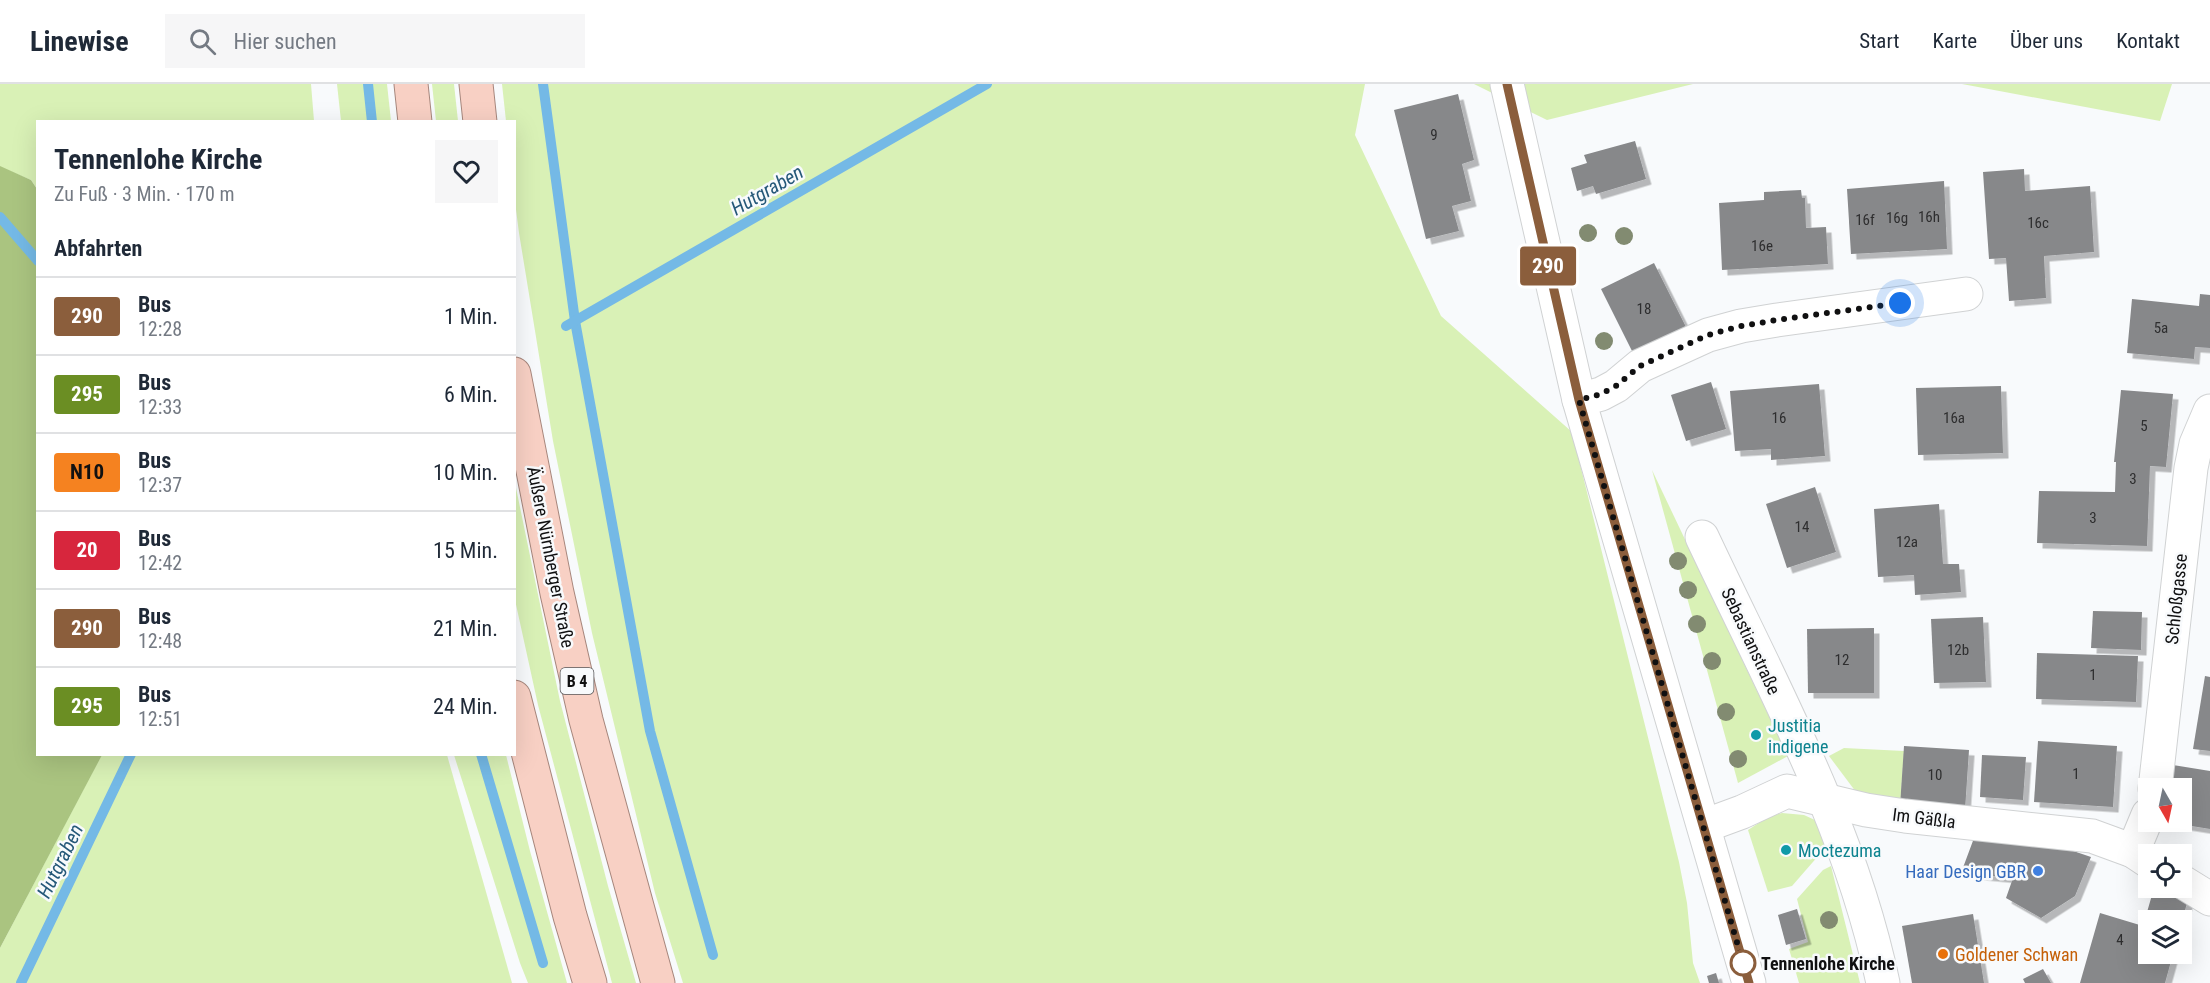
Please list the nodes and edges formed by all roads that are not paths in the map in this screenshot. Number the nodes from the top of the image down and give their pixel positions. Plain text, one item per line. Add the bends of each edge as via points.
1 (411, 84) edge
2 (476, 84) edge
3 (1507, 84) edge
4 (416, 120) edge
5 (480, 120) edge
6 (1966, 294) dead end
7 (516, 384) edge
8 (1579, 400) junction
9 (2210, 411) edge
10 (1702, 537) dead end
11 (516, 705) edge
12 (2156, 778) edge
13 (1826, 799) junction
14 (1704, 826) junction
15 (2138, 855) edge
16 (2192, 888) edge
17 (2210, 899) edge
18 (590, 983) edge
19 (658, 983) edge
20 (1749, 983) edge
21 (1882, 983) edge

1 - 4 highway
2 - 5 highway
3 - 8 street
6 - 8 street via 1777,320 1719,332 1640,366 1601,394
7 - 19 highway, Äußere Nürnberger Straße / B 4 via 586,720
8 - 14 street
9 - 12 street, Schloßgasse via 2191,468
10 - 13 street, Sebastianstraße
11 - 18 highway
13 - 14 street, Im Gäßla via 1787,791
13 - 15 street, Im Gäßla via 1905,816 2092,836
13 - 21 street, Sebastianstraße via 1875,947
14 - 20 street
16 - 17 street

